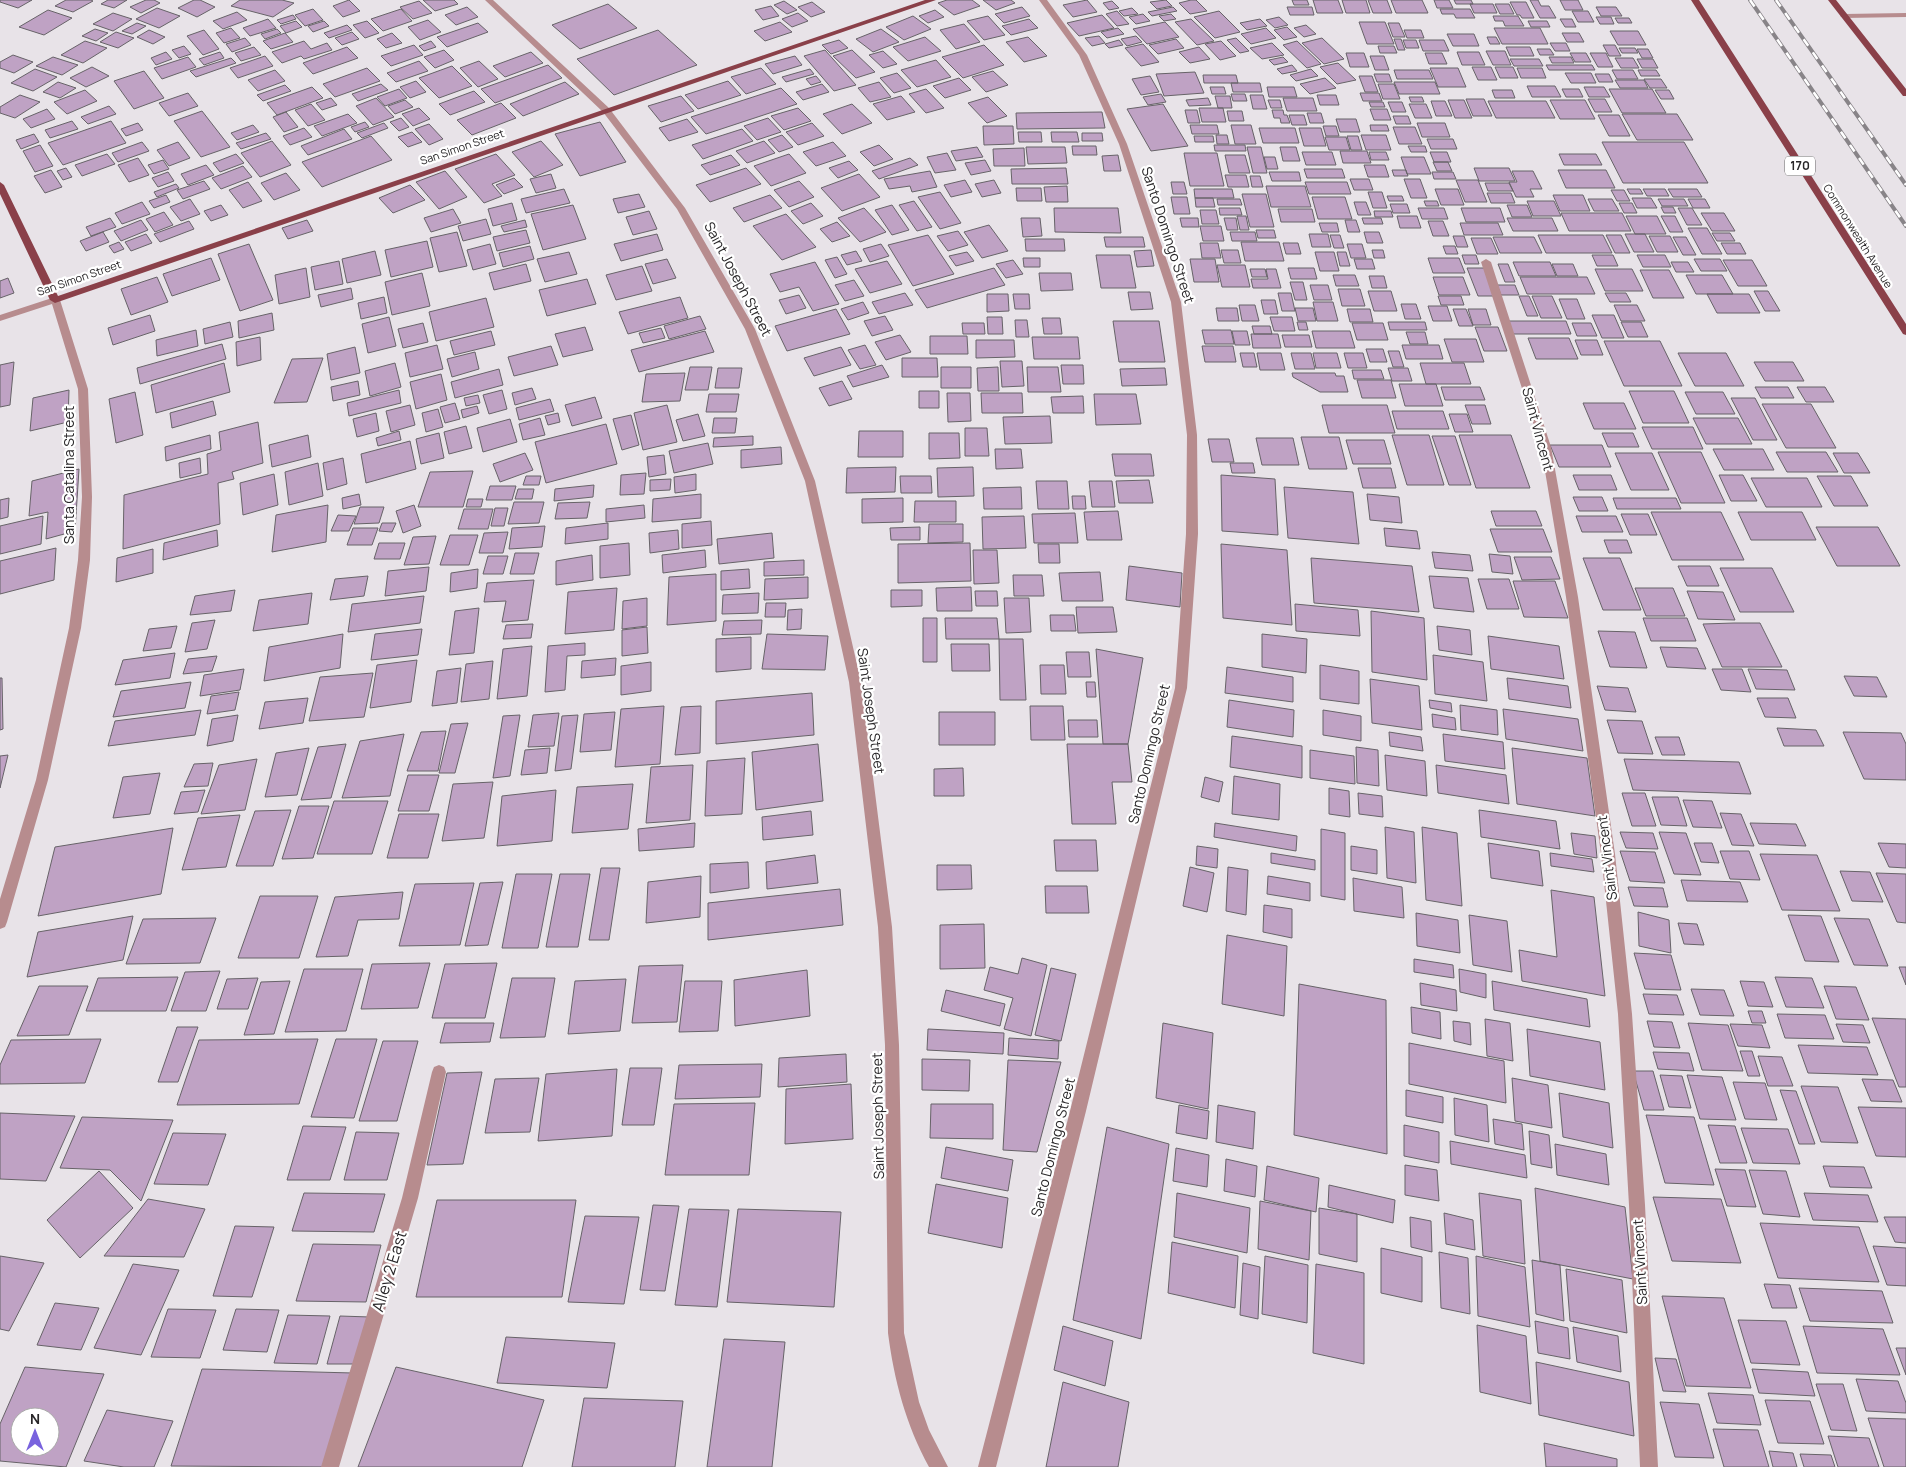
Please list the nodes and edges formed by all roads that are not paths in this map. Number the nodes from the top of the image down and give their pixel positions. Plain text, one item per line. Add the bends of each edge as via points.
1 (489, 0) edge
2 (932, 0) edge
3 (1043, 0) edge
4 (1695, 0) edge
5 (1832, 0) edge
6 (1906, 15) edge
7 (1844, 16) junction
8 (1906, 94) edge
9 (606, 110) junction
10 (0, 185) edge
11 (1486, 262) dead end
12 (55, 300) junction
13 (0, 318) edge
14 (1906, 332) edge
15 (0, 922) edge
16 (439, 1072) dead end
17 (330, 1467) edge
18 (939, 1467) edge
19 (987, 1467) edge
20 (1649, 1467) edge

1 - 9 street, Saint Joseph Street
2 - 9 main road, San Simon Street
3 - 19 street, Santo Domingo Street via 1083,55 1123,144 1176,302 1192,435 1192,534 1181,688
4 - 14 main road, Commonwealth Avenue / 170
5 - 7 main road
6 - 7 street
7 - 8 main road
9 - 12 main road, San Simon Street
9 - 18 street, Saint Joseph Street via 681,208 750,328 810,481 855,682 885,926 892,1045 896,1333 901,1373 913,1413
10 - 12 main road, Santa Catalina Street
11 - 20 street, Saint Vincent via 1546,447 1572,597 1608,854 1625,1014
12 - 13 street, San Simon Street
12 - 15 street, Santa Catalina Street via 83,389 87,498 84,560 75,628 42,780
16 - 17 street, Alley 2 East via 410,1198

